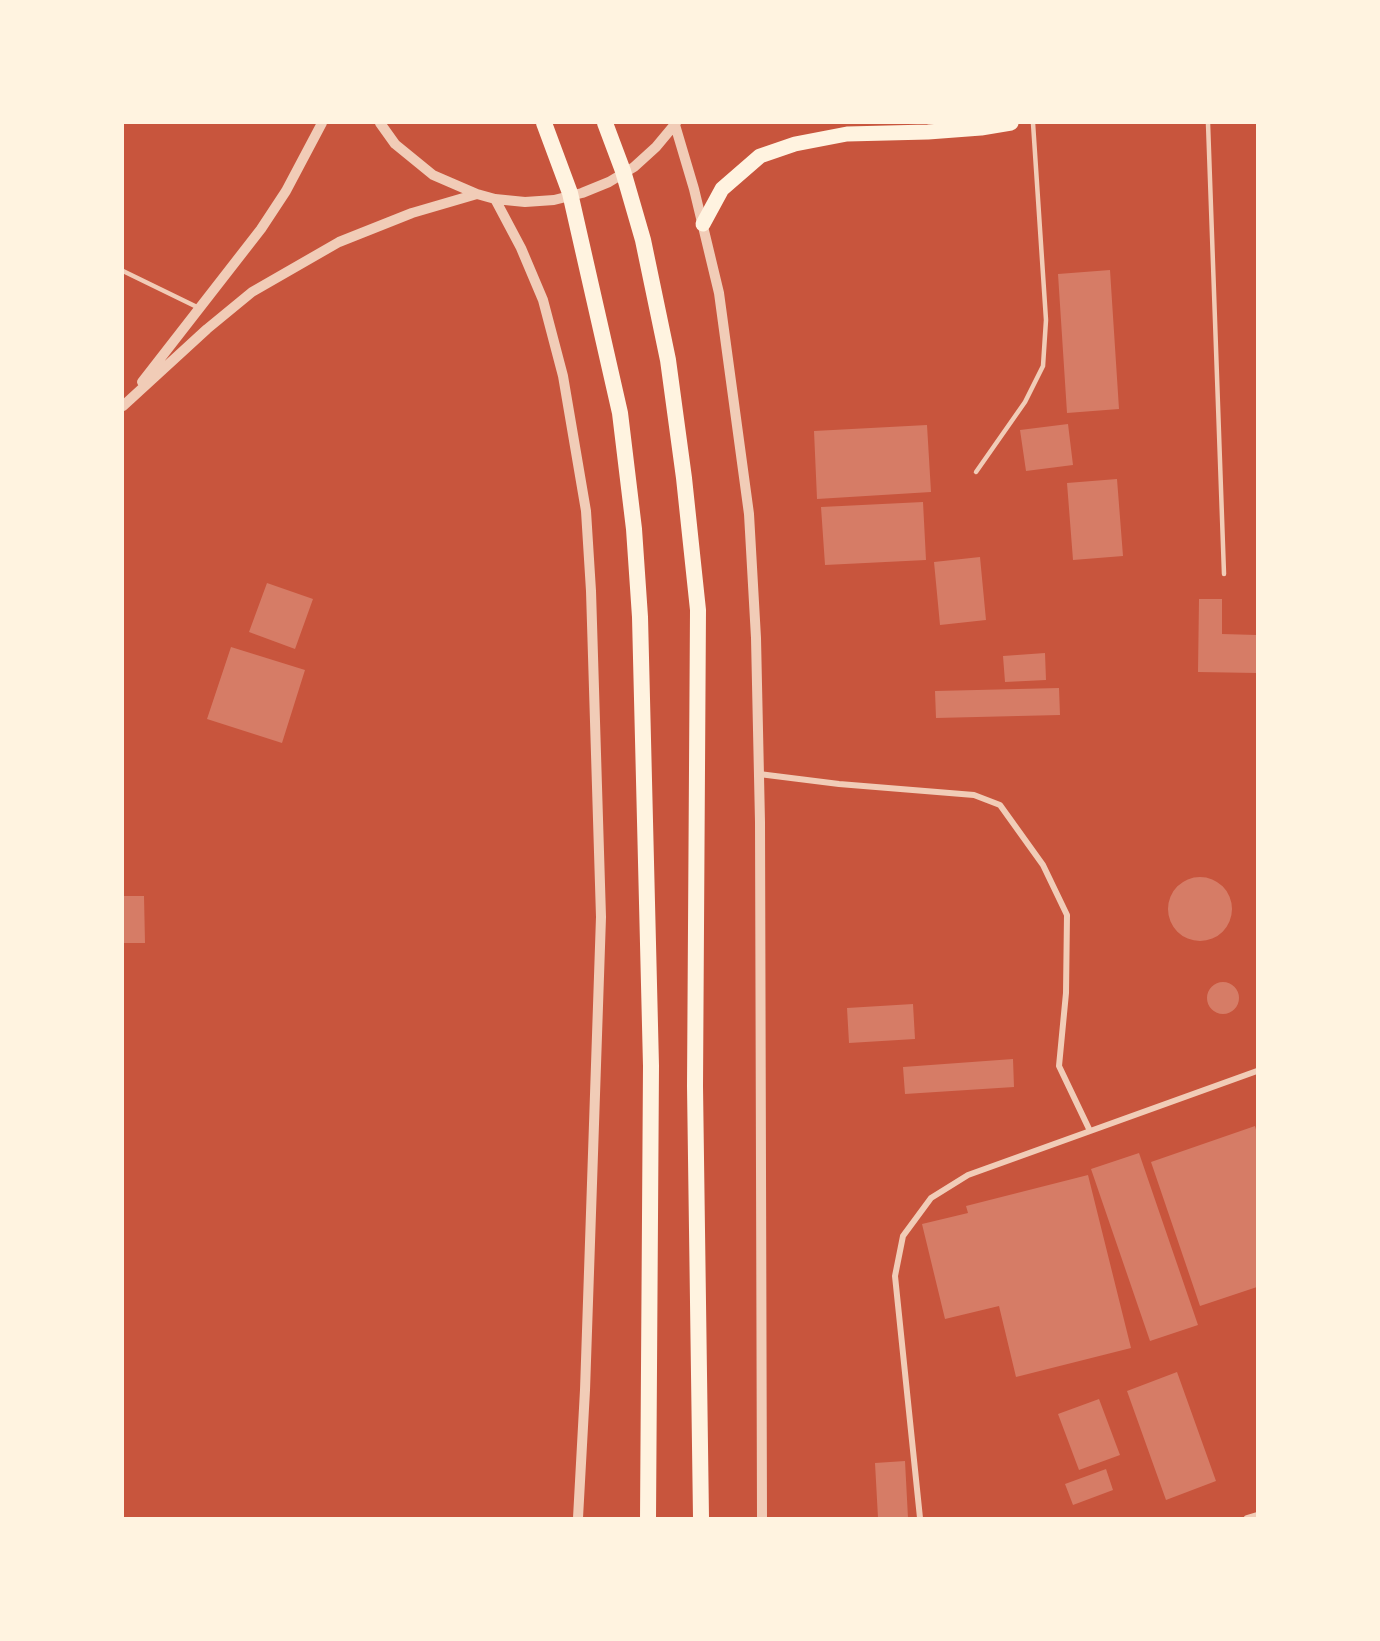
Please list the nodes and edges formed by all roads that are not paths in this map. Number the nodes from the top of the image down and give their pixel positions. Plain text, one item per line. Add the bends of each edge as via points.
1 (322, 123) edge
2 (380, 123) edge
3 (544, 123) edge
4 (605, 123) edge
5 (1011, 123) edge
6 (1034, 123) edge
7 (1208, 123) edge
8 (675, 124) edge
9 (477, 194) junction
10 (495, 199) junction
11 (703, 224) junction
12 (123, 271) edge
13 (199, 308) junction
14 (976, 472) dead end
15 (1224, 574) dead end
16 (759, 774) junction
17 (1257, 1071) edge
18 (1090, 1131) junction
19 (1257, 1515) edge
20 (578, 1518) edge
21 (648, 1518) edge
22 (701, 1518) edge
23 (762, 1518) edge
24 (920, 1518) edge
25 (1247, 1518) edge

1 - 13 street via 286,191
2 - 9 street via 395,144 433,175
3 - 21 highway via 570,193 620,413 634,529 640,616 651,1066
4 - 22 highway via 643,240 668,360 698,610 695,1086
5 - 11 main road via 928,132 847,134 795,144 760,156 722,189
6 - 14 lane via 1046,320 1042,366 1025,402
7 - 15 lane
8 - 10 street via 656,147 609,182 554,200
8 - 11 street
9 - 10 street
9 - 13 street via 412,213 339,242 252,292 123,406
10 - 20 street via 543,300 563,376 586,511 601,917
11 - 16 street via 719,293 749,514
12 - 13 lane
16 - 18 street via 974,795 1000,805 1043,865 1067,915 1066,993 1059,1066
16 - 23 street
17 - 18 street
18 - 24 street via 968,1175 931,1198 903,1236 895,1276
19 - 25 street

